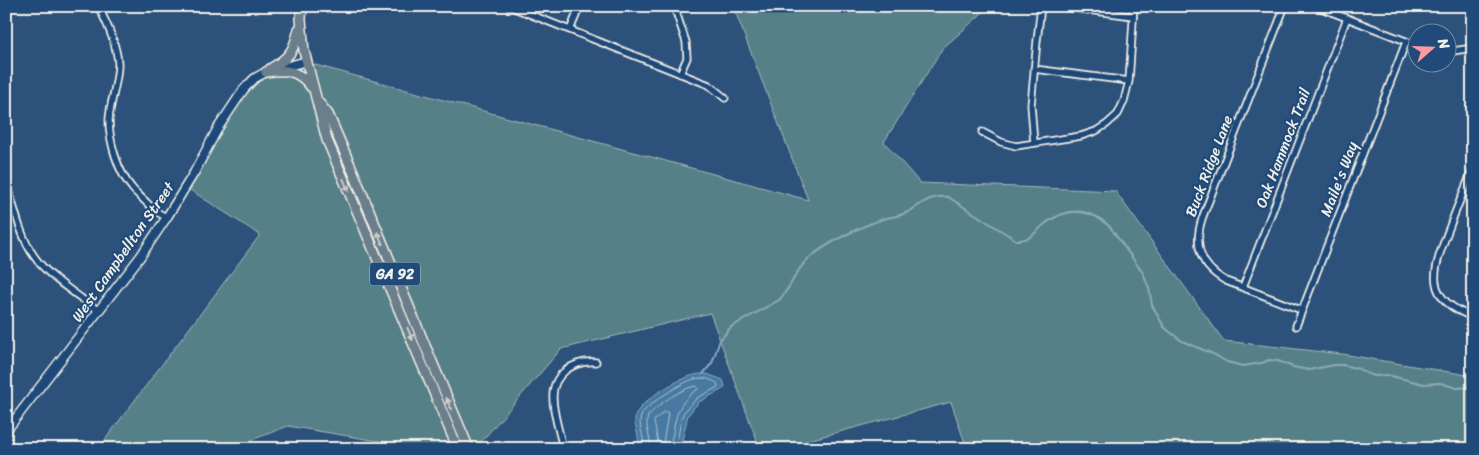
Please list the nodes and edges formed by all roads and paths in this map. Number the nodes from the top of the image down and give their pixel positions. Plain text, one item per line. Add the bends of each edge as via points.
1 (98, 6) edge
2 (302, 6) edge
3 (509, 6) edge
4 (580, 6) edge
5 (674, 6) edge
6 (1042, 6) edge
7 (1057, 6) edge
8 (1134, 6) edge
9 (1285, 6) edge
10 (1316, 6) edge
11 (1133, 16) junction
12 (1347, 18) junction
13 (301, 19) junction
14 (570, 30) junction
15 (1406, 42) joint
16 (1473, 48) edge
17 (1456, 51) edge
18 (307, 60) junction
19 (1034, 68) junction
20 (266, 72) junction
21 (680, 74) junction
22 (1129, 81) junction
23 (725, 98) dead end
24 (318, 102) junction
25 (982, 132) dead end
26 (1034, 143) junction
27 (1473, 169) edge
28 (6, 180) edge
29 (167, 217) junction
30 (1243, 287) junction
31 (1301, 310) junction
32 (99, 311) junction
33 (1473, 318) edge
34 (1296, 326) dead end
35 (596, 362) dead end
36 (6, 416) edge
37 (14, 422) junction
38 (6, 431) edge
39 (458, 449) edge
40 (469, 449) edge
41 (564, 449) edge

1 - 29 street via 118,62 109,121 114,152 132,188 156,212
2 - 13 main road, GA 92
3 - 14 street
4 - 14 street
5 - 21 street via 686,42 686,58
6 - 19 street
7 - 11 street
8 - 11 street
9 - 30 street, Buck Ridge Lane via 1198,229 1199,250 1208,267 1226,281
10 - 12 street
11 - 22 street
12 - 15 street
12 - 30 street, Oak Hammock Trail
13 - 18 main road, GA 92
13 - 20 main road via 293,50 286,59
14 - 21 street
15 - 31 street, Maile's Way
16 - 17 street
18 - 20 main road, West Campbellton Street
18 - 24 main road, GA 92
19 - 22 street
19 - 26 street via 1031,105
20 - 24 main road via 285,70 300,75
20 - 29 main road, West Campbellton Street via 254,78 244,89
21 - 23 street via 709,85
22 - 26 street via 1118,114 1096,132
24 -> 39 main road, GA 92 via 328,140
40 -> 24 main road, GA 92 via 328,114
25 - 26 street via 1016,146
27 - 33 street via 1434,273 1438,289 1449,305
28 - 32 street via 25,241 34,256 45,270
29 - 32 main road, West Campbellton Street
30 - 31 street, Buck Ridge Lane
31 - 34 street, Maile's Way
32 - 37 main road, West Campbellton Street
35 - 41 street via 572,366 555,384 553,400
36 - 37 street
37 - 38 main road, West Campbellton Street

